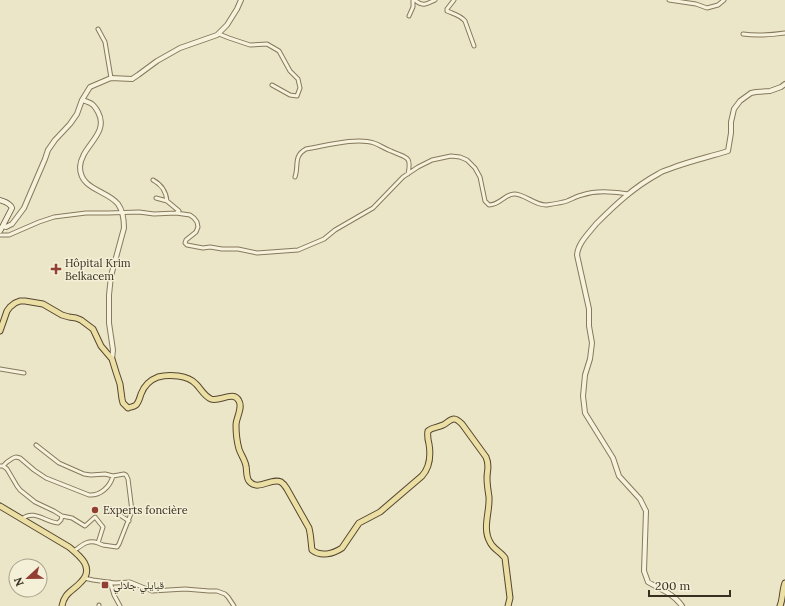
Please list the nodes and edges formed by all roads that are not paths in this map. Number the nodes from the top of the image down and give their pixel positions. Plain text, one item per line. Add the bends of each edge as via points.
1 (241, 0) edge
2 (414, 0) edge
3 (435, 0) edge
4 (454, 0) edge
5 (669, 0) edge
6 (724, 0) edge
7 (409, 16) dead end
8 (98, 29) dead end
9 (785, 33) edge
10 (219, 34) junction
11 (743, 34) dead end
12 (474, 46) dead end
13 (111, 78) junction
14 (785, 84) edge
15 (272, 85) dead end
16 (82, 100) junction
17 (408, 174) junction
18 (295, 177) dead end
19 (153, 180) dead end
20 (628, 194) junction
21 (156, 198) dead end
22 (0, 200) edge
23 (167, 201) junction
24 (122, 212) junction
25 (176, 213) junction
26 (3, 226) junction
27 (0, 231) edge
28 (0, 236) edge
29 (0, 331) edge
30 (112, 359) junction
31 (0, 369) edge
32 (24, 373) dead end
33 (36, 445) dead end
34 (2, 466) edge
35 (113, 476) junction
36 (0, 506) edge
37 (109, 508) dead end
38 (62, 516) junction
39 (22, 519) junction
40 (128, 521) junction
41 (98, 543) junction
42 (74, 551) junction
43 (84, 578) junction
44 (110, 582) junction
45 (785, 583) edge
46 (62, 606) edge
47 (120, 606) edge
48 (234, 606) edge
49 (508, 606) edge
50 (682, 606) edge
51 (780, 606) edge

1 - 10 street
2 - 3 street via 427,4
2 - 7 street
4 - 12 street via 447,11 462,18
5 - 6 street via 707,8
8 - 13 street via 106,42
9 - 11 street via 756,36
10 - 13 street via 180,48 132,79
10 - 15 street via 250,44 267,44 279,51 290,71 298,79 300,88 297,96
13 - 16 street via 90,87
14 - 20 street via 770,91 751,93 740,101 734,109 728,151 659,173
16 - 24 street via 91,102 96,108 101,123 100,130 81,160 82,176 91,187 115,201
16 - 26 street via 77,114 48,150 24,208 12,224
17 - 18 street via 409,160 375,143 365,141 306,149 298,155
17 - 20 street via 432,160 460,157 475,168 480,177 485,201 489,205 514,194 542,205 566,202 591,192
17 - 25 street via 373,208 335,230 324,240 298,250 257,253 187,245 186,240 196,232 197,222 190,215
19 - 23 street via 161,186
20 - 50 street via 590,232 580,245 577,255 589,309 588,326 592,343 585,375 585,413 613,458 620,476 640,499 646,511 644,571 648,582 670,594
21 - 23 street
22 - 26 main road via 12,208
23 - 25 street via 179,211
24 - 25 street
24 - 28 street via 54,217 9,235
24 - 30 street via 124,228 108,295
26 - 27 main road
29 - 30 main road via 7,311 15,303 25,300 43,304 62,315 87,324
30 - 49 main road via 123,403 128,408 137,404 145,386 167,375 195,382 211,399 233,396 240,401 237,433 248,479 258,486 275,481 283,484 309,528 312,550 317,554 338,551 360,523 380,512 422,476 429,461 428,431 452,419 458,420 488,462 489,506 486,526 489,542 505,558 510,598
31 - 32 street
33 - 35 street via 59,462 84,474
34 - 35 street via 13,458 20,458 46,478 95,496 102,492
34 - 38 street via 7,469 20,490 35,502
35 - 40 street via 124,474 128,479 132,511
36 - 39 main road
37 - 40 street
38 - 39 street via 58,523 33,515
38 - 41 street via 72,518 85,526 95,518 103,527
39 - 42 main road
40 - 41 street via 116,547
41 - 42 street via 88,541
42 - 43 main road via 86,564
43 - 44 street
43 - 46 main road via 64,597
44 - 47 street
44 - 48 street via 130,582 152,591 217,591 228,597
45 - 51 main road

